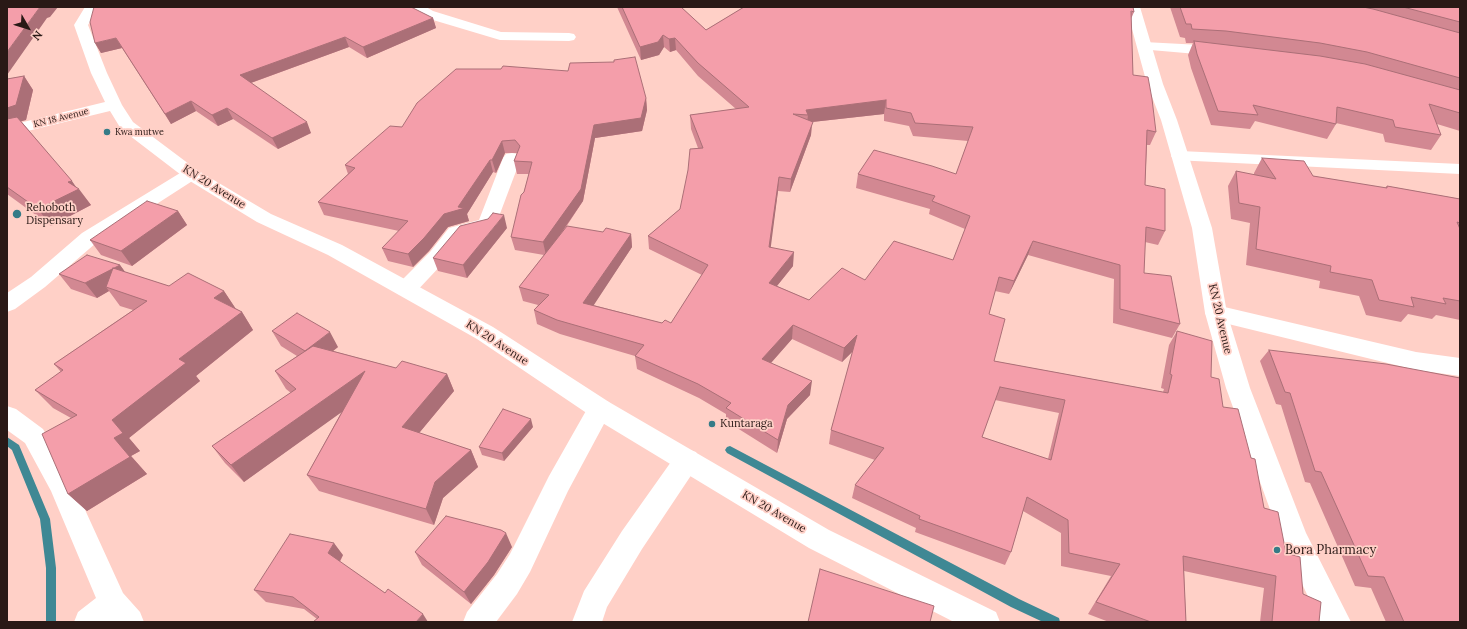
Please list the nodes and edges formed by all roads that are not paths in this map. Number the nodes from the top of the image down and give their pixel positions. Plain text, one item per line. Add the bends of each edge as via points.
1 (92, 7) edge
2 (416, 7) edge
3 (1133, 7) edge
4 (569, 37) dead end
5 (1144, 46) junction
6 (1236, 53) edge
7 (114, 105) junction
8 (7, 131) edge
9 (1180, 156) junction
10 (512, 158) dead end
11 (1460, 169) edge
12 (191, 174) junction
13 (406, 289) junction
14 (7, 304) edge
15 (1216, 313) junction
16 (1460, 367) edge
17 (600, 409) junction
18 (7, 416) edge
19 (687, 460) junction
20 (121, 612) edge
21 (89, 622) edge
22 (478, 622) edge
23 (587, 622) edge
24 (985, 622) edge
25 (1336, 622) edge

1 - 7 street, KN 20 Avenue via 82,25 99,73
2 - 4 street via 434,16 500,36
3 - 5 street, KN 20 Avenue
5 - 6 street
5 - 9 street, KN 20 Avenue
7 - 8 street, KN 18 Avenue
7 - 12 street, KN 20 Avenue via 127,125
9 - 11 street
9 - 15 street, KN 20 Avenue via 1202,228
10 - 13 street via 488,223 456,233
12 - 13 street, KN 20 Avenue via 264,218 335,250
12 - 14 street via 89,238 38,282
13 - 17 street, KN 20 Avenue via 485,333
15 - 16 street via 1416,361
15 - 25 street, KN 20 Avenue via 1238,388 1292,529
17 - 19 street, KN 20 Avenue
17 - 22 street via 558,484 520,563
18 - 20 street via 34,436 62,487
19 - 23 street via 594,601
19 - 24 street, KN 20 Avenue via 819,538
20 - 21 street

